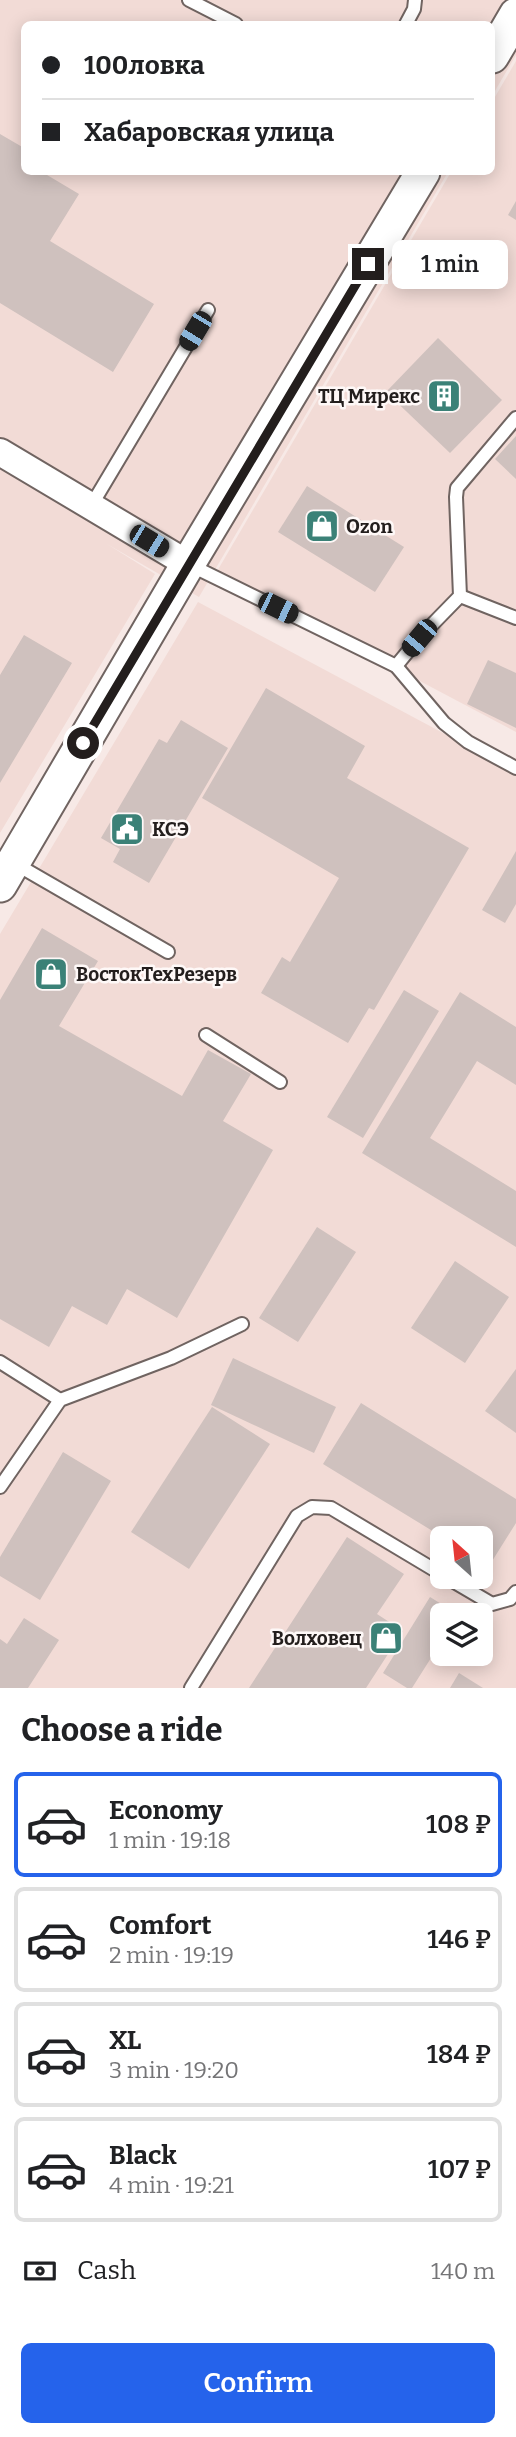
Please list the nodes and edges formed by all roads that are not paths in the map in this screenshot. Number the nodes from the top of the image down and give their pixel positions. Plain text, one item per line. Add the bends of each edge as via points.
1 (189, 0) edge
2 (415, 0) edge
3 (516, 15) edge
4 (230, 21) edge
5 (408, 21) edge
6 (495, 51) edge
7 (421, 175) edge
8 (208, 310) dead end
9 (516, 418) edge
10 (0, 452) edge
11 (91, 506) junction
12 (188, 564) junction
13 (460, 596) junction
14 (516, 618) edge
15 (396, 666) junction
16 (516, 768) edge
17 (7, 874) edge
18 (169, 952) dead end
19 (206, 1035) dead end
20 (280, 1082) dead end
21 (242, 1324) dead end
22 (0, 1362) edge
23 (60, 1400) junction
24 (0, 1487) edge
25 (430, 1568) edge
26 (466, 1589) edge
27 (516, 1592) edge
28 (191, 1688) edge

1 - 4 lane
2 - 5 lane
3 - 6 street
7 - 12 street
8 - 11 lane
9 - 13 lane via 457,488
10 - 11 street
11 - 12 street
12 - 15 lane
12 - 17 street
13 - 14 lane
13 - 15 lane
15 - 16 lane via 444,723
17 - 18 lane
19 - 20 lane
21 - 23 lane via 171,1358
22 - 23 lane
23 - 24 lane
25 - 28 lane via 331,1508 312,1507 297,1516
26 - 27 lane via 492,1604 510,1599

